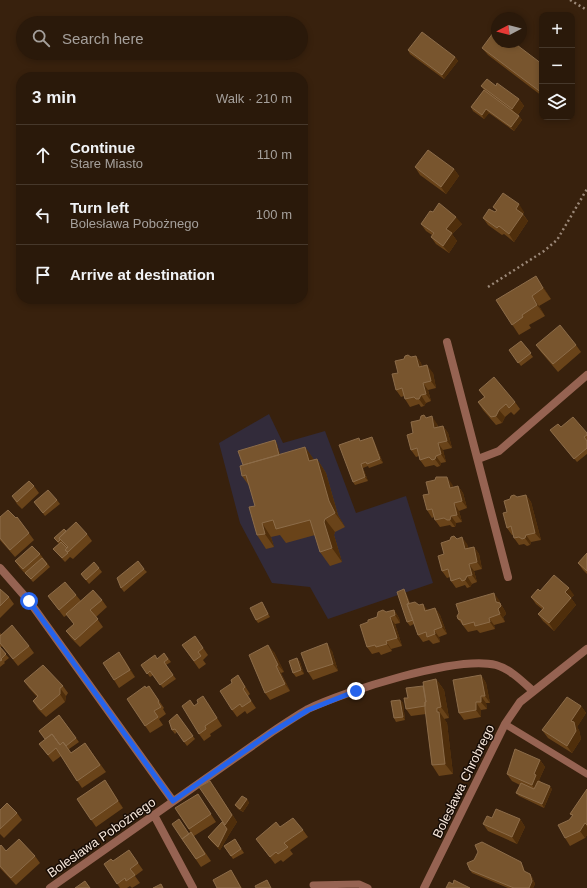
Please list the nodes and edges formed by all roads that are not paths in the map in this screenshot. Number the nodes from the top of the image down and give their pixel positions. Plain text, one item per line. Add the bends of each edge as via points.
1 (448, 342) dead end
2 (587, 375) edge
3 (478, 459) junction
4 (0, 568) edge
5 (508, 577) dead end
6 (587, 649) edge
7 (533, 691) junction
8 (505, 724) junction
9 (587, 774) edge
10 (173, 801) junction
11 (154, 815) junction
12 (313, 885) dead end
13 (50, 888) edge
14 (193, 888) edge
15 (368, 888) edge
16 (424, 888) edge

1 - 3 street
2 - 3 street via 499,451
3 - 5 street
4 - 10 street via 29,601
6 - 7 street
7 - 8 street, Bolesława Chrobrego via 520,702
7 - 10 street, Bolesława Pobożnego via 516,676 496,665 460,663 356,691 308,710
8 - 9 lane
8 - 16 street, Bolesława Chrobrego
10 - 11 street, Bolesława Pobożnego
11 - 13 street, Bolesława Pobożnego
11 - 14 street
12 - 15 lane via 359,884

